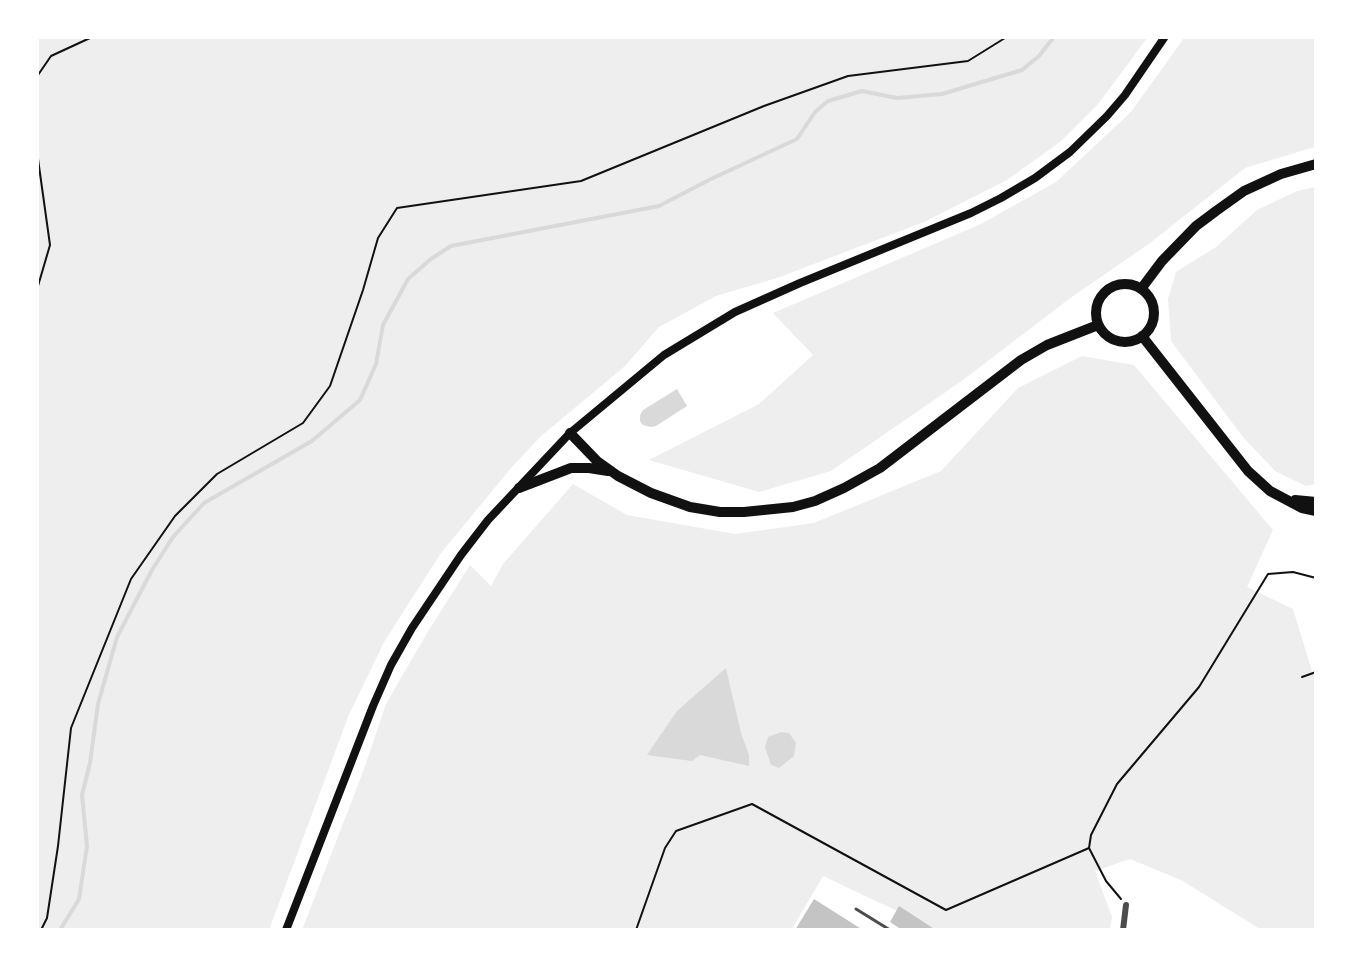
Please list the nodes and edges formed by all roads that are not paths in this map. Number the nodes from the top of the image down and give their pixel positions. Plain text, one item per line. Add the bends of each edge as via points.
1 (1164, 38) edge
2 (1316, 164) edge
3 (1141, 289) junction
4 (1098, 325) junction
5 (1142, 336) junction
6 (570, 433) junction
7 (611, 472) junction
8 (519, 488) junction
9 (1288, 500) junction
10 (1316, 502) edge
11 (1316, 511) edge
12 (1126, 905) road end
13 (856, 909) dead end
14 (286, 930) edge
15 (890, 930) edge
16 (1123, 930) edge

1 - 6 main road via 1107,116 1070,152 1035,178 961,217 735,312 664,355
2 - 3 highway via 1244,191 1216,211 1162,261
3 - 4 highway via 1123,283 1110,287 1100,296 1095,309
3 - 5 highway via 1149,295 1155,309 1154,321
4 - 5 highway via 1118,342
4 - 7 highway via 1021,360 880,468 814,501 768,511 720,512 690,507 651,493
5 - 9 highway via 1248,471
6 - 7 highway
6 - 8 main road
7 - 8 highway via 571,468
8 - 14 main road via 461,555 391,665
9 - 10 highway
9 - 11 highway
12 - 16 street
13 - 15 lane

